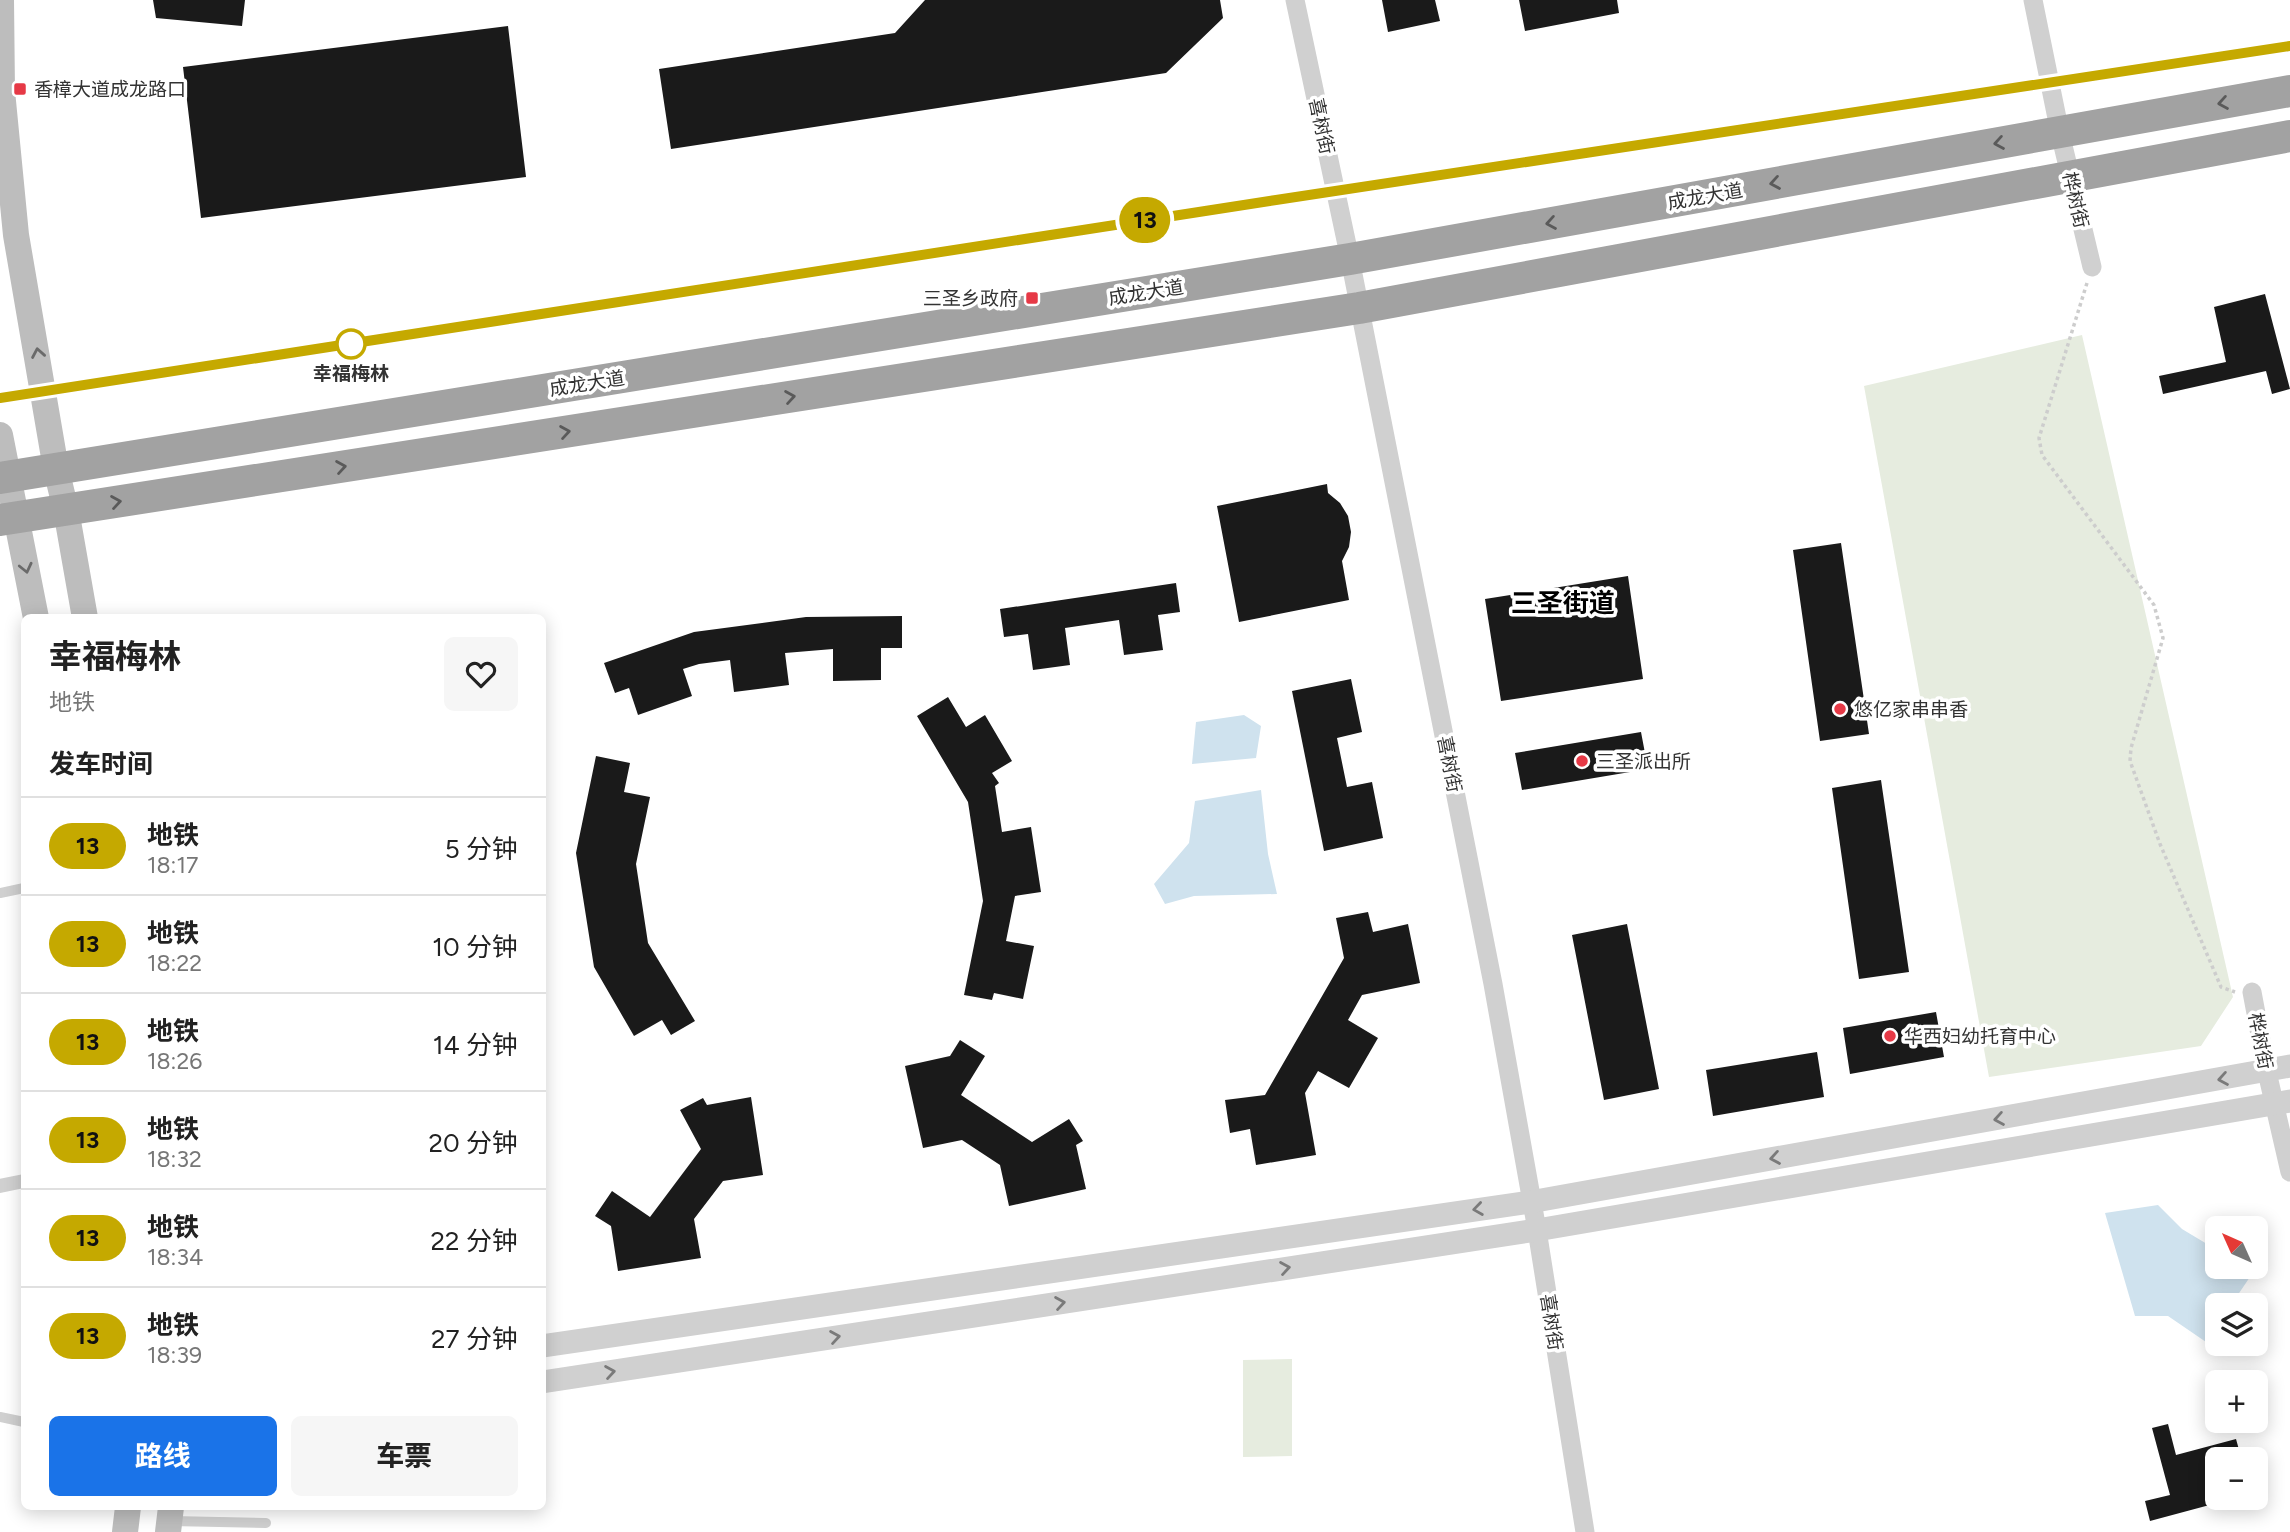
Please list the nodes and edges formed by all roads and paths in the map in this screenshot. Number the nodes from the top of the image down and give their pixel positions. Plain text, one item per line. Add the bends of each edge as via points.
1 (1, 0) edge
2 (1295, 0) edge
3 (2033, 0) edge
4 (2290, 91) edge
5 (2060, 133) junction
6 (2290, 136) edge
7 (2071, 176) junction
8 (1350, 259) junction
9 (2092, 267) joint
10 (1359, 308) junction
11 (0, 435) edge
12 (56, 469) junction
13 (4, 478) edge
14 (66, 510) junction
15 (7, 519) edge
16 (35, 614) edge
17 (84, 614) edge
18 (21, 889) edge
19 (0, 893) edge
20 (2252, 996) joint
21 (2290, 1066) edge
22 (2267, 1072) junction
23 (2283, 1103) edge
24 (2290, 1172) edge
25 (21, 1182) edge
26 (0, 1186) edge
27 (1531, 1202) junction
28 (1537, 1230) junction
29 (546, 1345) edge
30 (546, 1381) edge
31 (0, 1417) edge
32 (21, 1421) edge
33 (128, 1510) edge
34 (169, 1520) edge
35 (266, 1523) dead end
36 (125, 1532) edge
37 (1586, 1532) edge

12 -> 1 main road via 16,234 2,91
2 - 8 street, 喜树街
3 - 5 street, 桦树街
4 -> 5 highway, 成龙大道
5 - 7 street, 桦树街
5 -> 8 highway, 成龙大道
6 - 7 highway
7 - 9 street, 桦树街
7 - 10 highway
8 - 10 street, 喜树街
8 - 12 highway, 成龙大道
9 - 20 path via 2039,438 2042,455 2154,606 2163,638 2130,761 2221,987
14 -> 10 highway
10 - 27 street, 喜树街 via 1493,984
11 - 13 main road
12 - 13 highway, 成龙大道
12 - 14 main road
13 - 15 main road
14 - 15 highway
14 - 17 main road
15 -> 16 main road
18 - 19 lane
20 - 22 street, 桦树街
21 - 22 street
22 - 23 street, 桦树街
22 -> 27 street
23 - 24 street, 桦树街
23 - 28 street
25 - 26 street
27 - 28 street, 喜树街
27 -> 29 street
30 -> 28 street
28 - 37 street, 喜树街
31 - 32 lane
33 - 36 main road
34 - 35 lane

